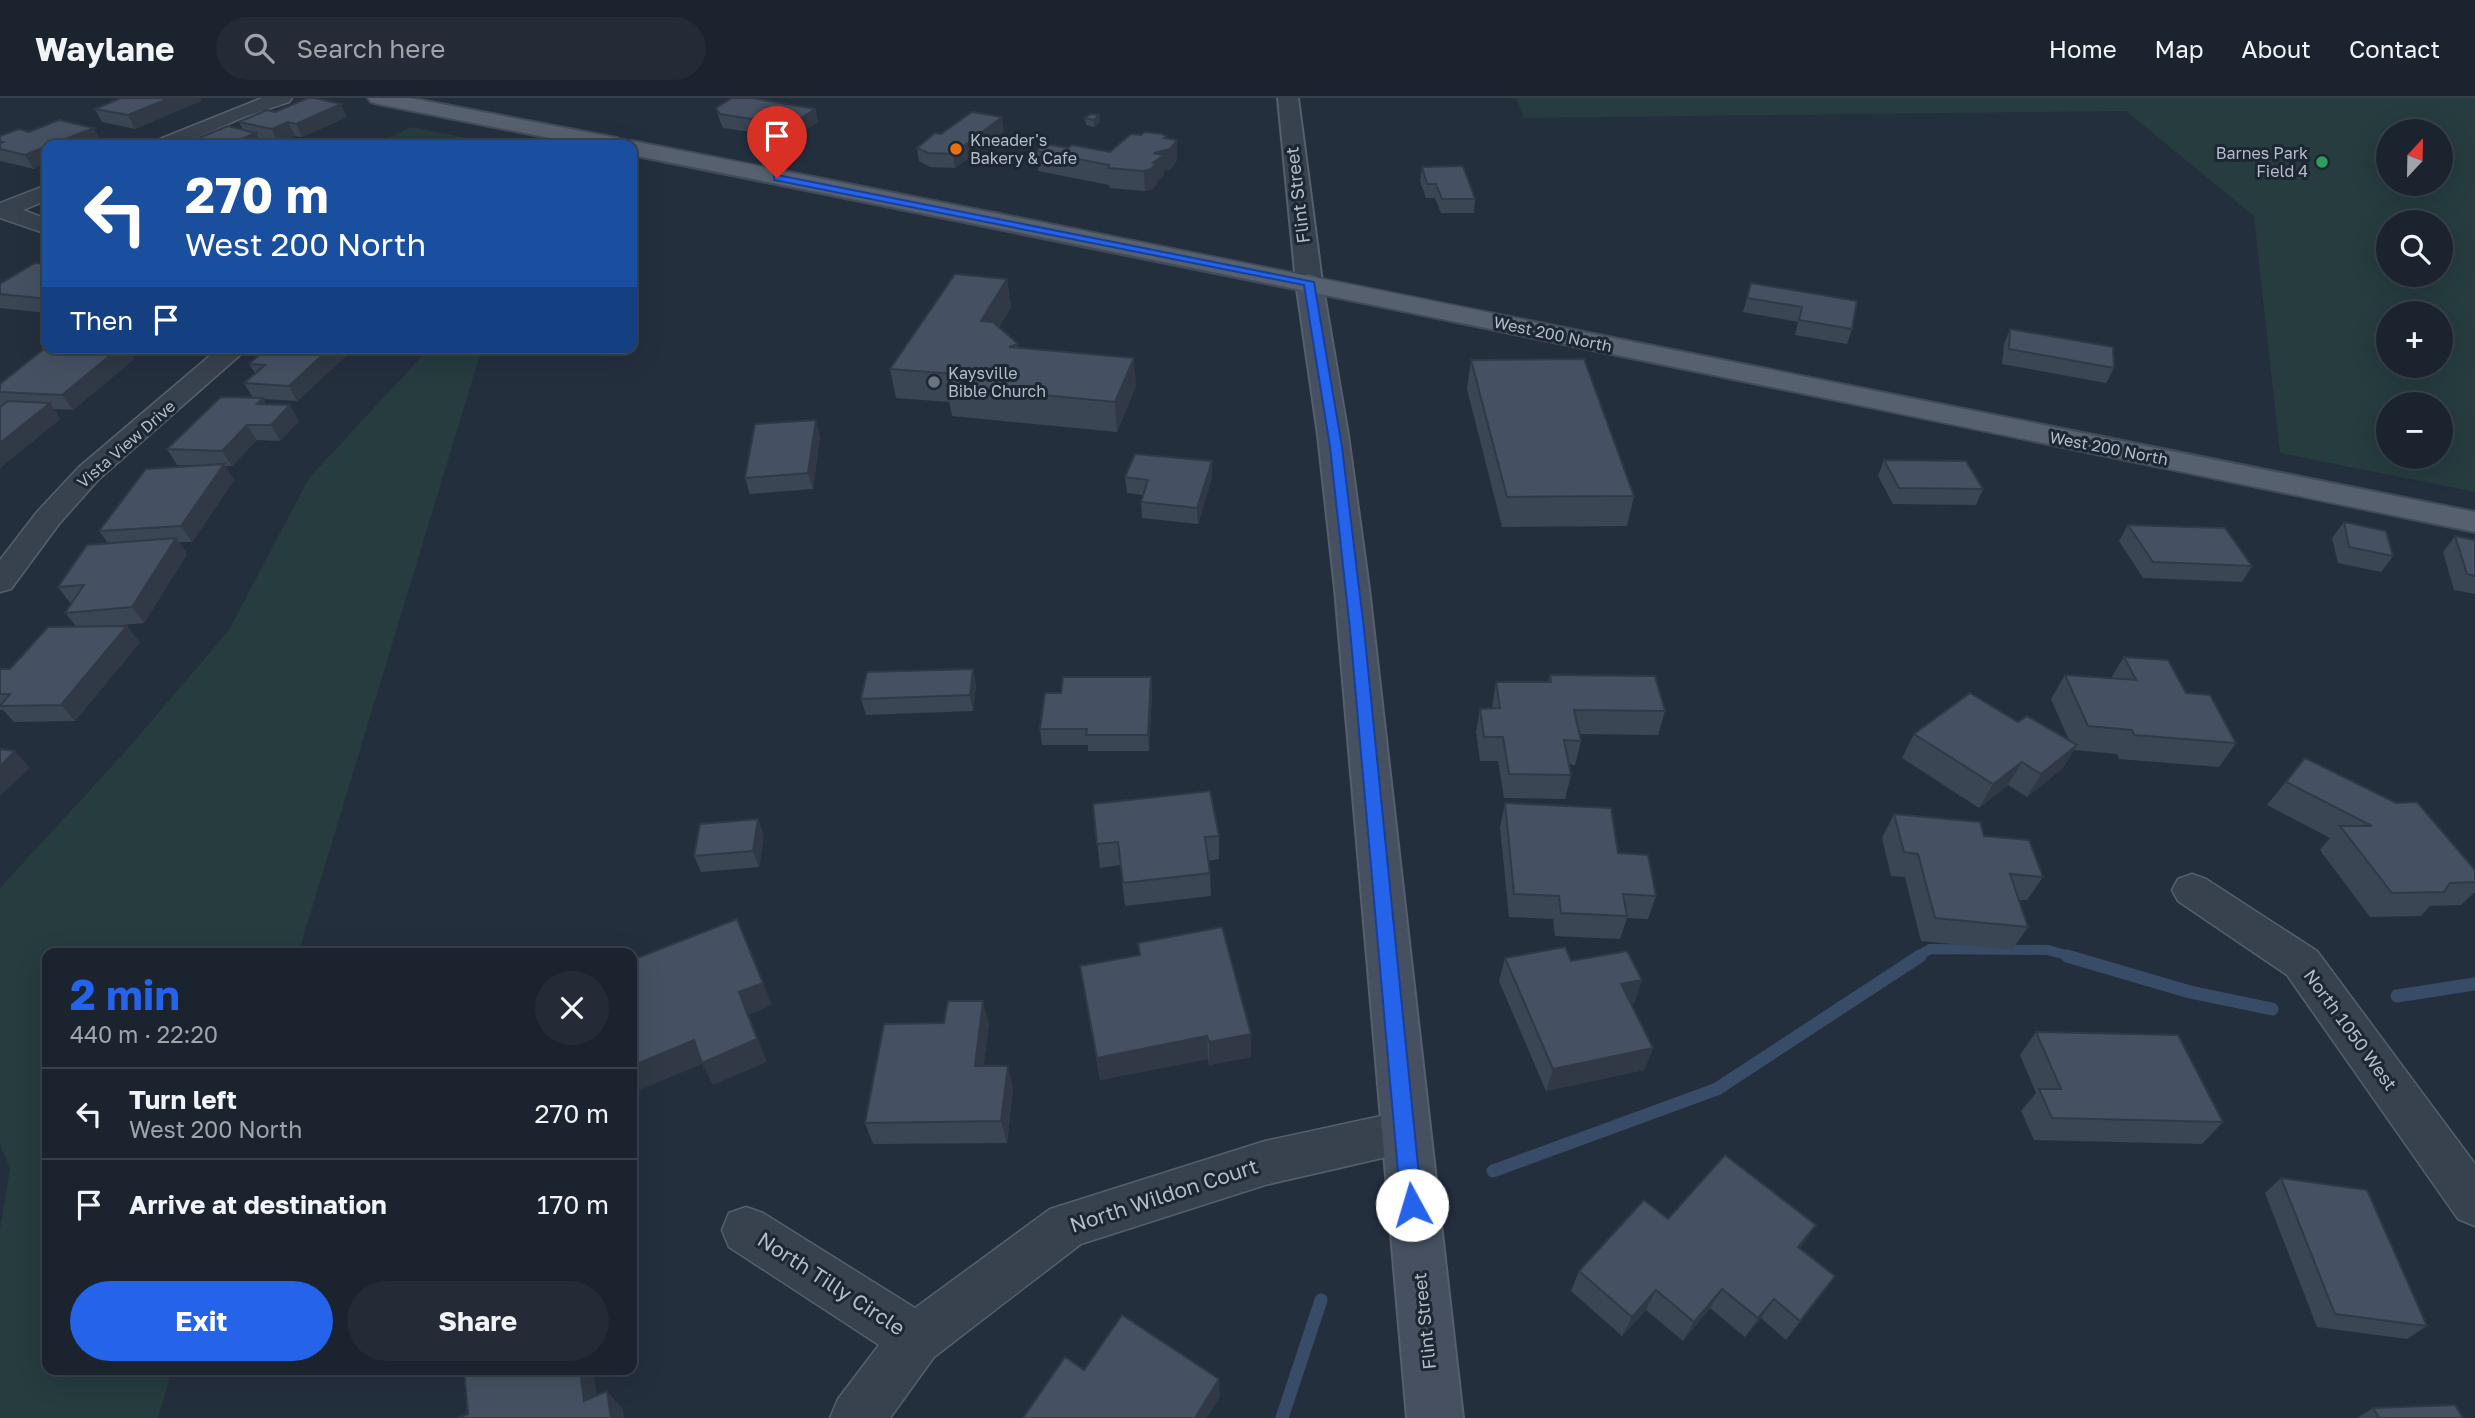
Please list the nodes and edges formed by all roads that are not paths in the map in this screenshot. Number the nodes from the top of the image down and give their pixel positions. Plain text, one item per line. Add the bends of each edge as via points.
1 (254, 98) edge
2 (282, 98) edge
3 (378, 98) edge
4 (1287, 98) edge
5 (237, 113) junction
6 (174, 140) edge
7 (592, 140) edge
8 (637, 149) edge
9 (42, 194) edge
10 (1, 211) edge
11 (42, 225) edge
12 (1308, 282) junction
13 (228, 354) edge
14 (2475, 522) edge
15 (0, 582) edge
16 (2192, 890) dead end
17 (1404, 1132) junction
18 (2475, 1203) edge
19 (746, 1230) dead end
20 (916, 1339) junction
21 (857, 1418) edge
22 (1436, 1418) edge

1 - 5 street via 242,103
2 - 5 street
3 - 7 main road
4 - 12 street, Flint Street
5 - 6 street
8 - 12 main road, West 200 North
9 - 10 street
10 - 11 street
12 - 14 main road, West 200 North
12 - 17 main road, Flint Street via 1336,447 1357,629
13 - 15 street, Vista View Drive via 89,473
16 - 18 street, North 1050 West via 2302,963
17 - 20 street, North Wildon Court via 1265,1163 1067,1225
17 - 22 main road, Flint Street
19 - 20 street, North Tilly Circle
20 - 21 street, North Wildon Court

